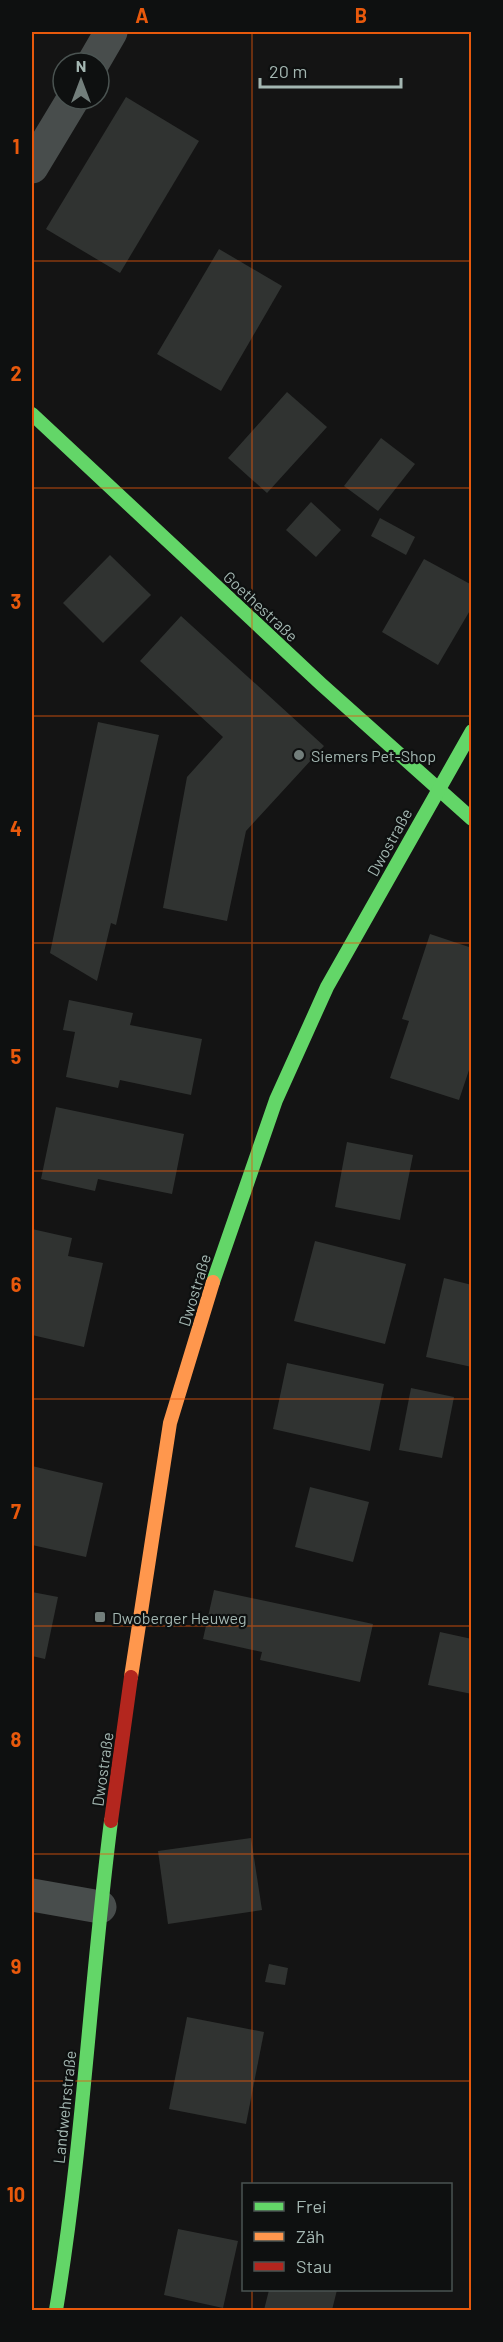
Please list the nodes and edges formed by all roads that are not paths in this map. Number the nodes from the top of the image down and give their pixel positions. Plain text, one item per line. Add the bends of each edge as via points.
1 (111, 32) edge
2 (100, 51) edge
3 (66, 111) edge
4 (32, 167) edge
5 (32, 414) edge
6 (471, 731) edge
7 (439, 788) junction
8 (471, 819) edge
9 (32, 1895) edge
10 (100, 1907) junction
11 (56, 2310) edge

1 - 2 street
3 - 4 street
5 - 7 street, Goethestraße via 312,676
6 - 7 street, Dwostraße
7 - 8 street, Goethestraße
7 - 10 street, Dwostraße via 327,987 276,1100 221,1256 170,1423 140,1607
9 - 10 street
10 - 11 street, Landwehrstraße via 67,2243

